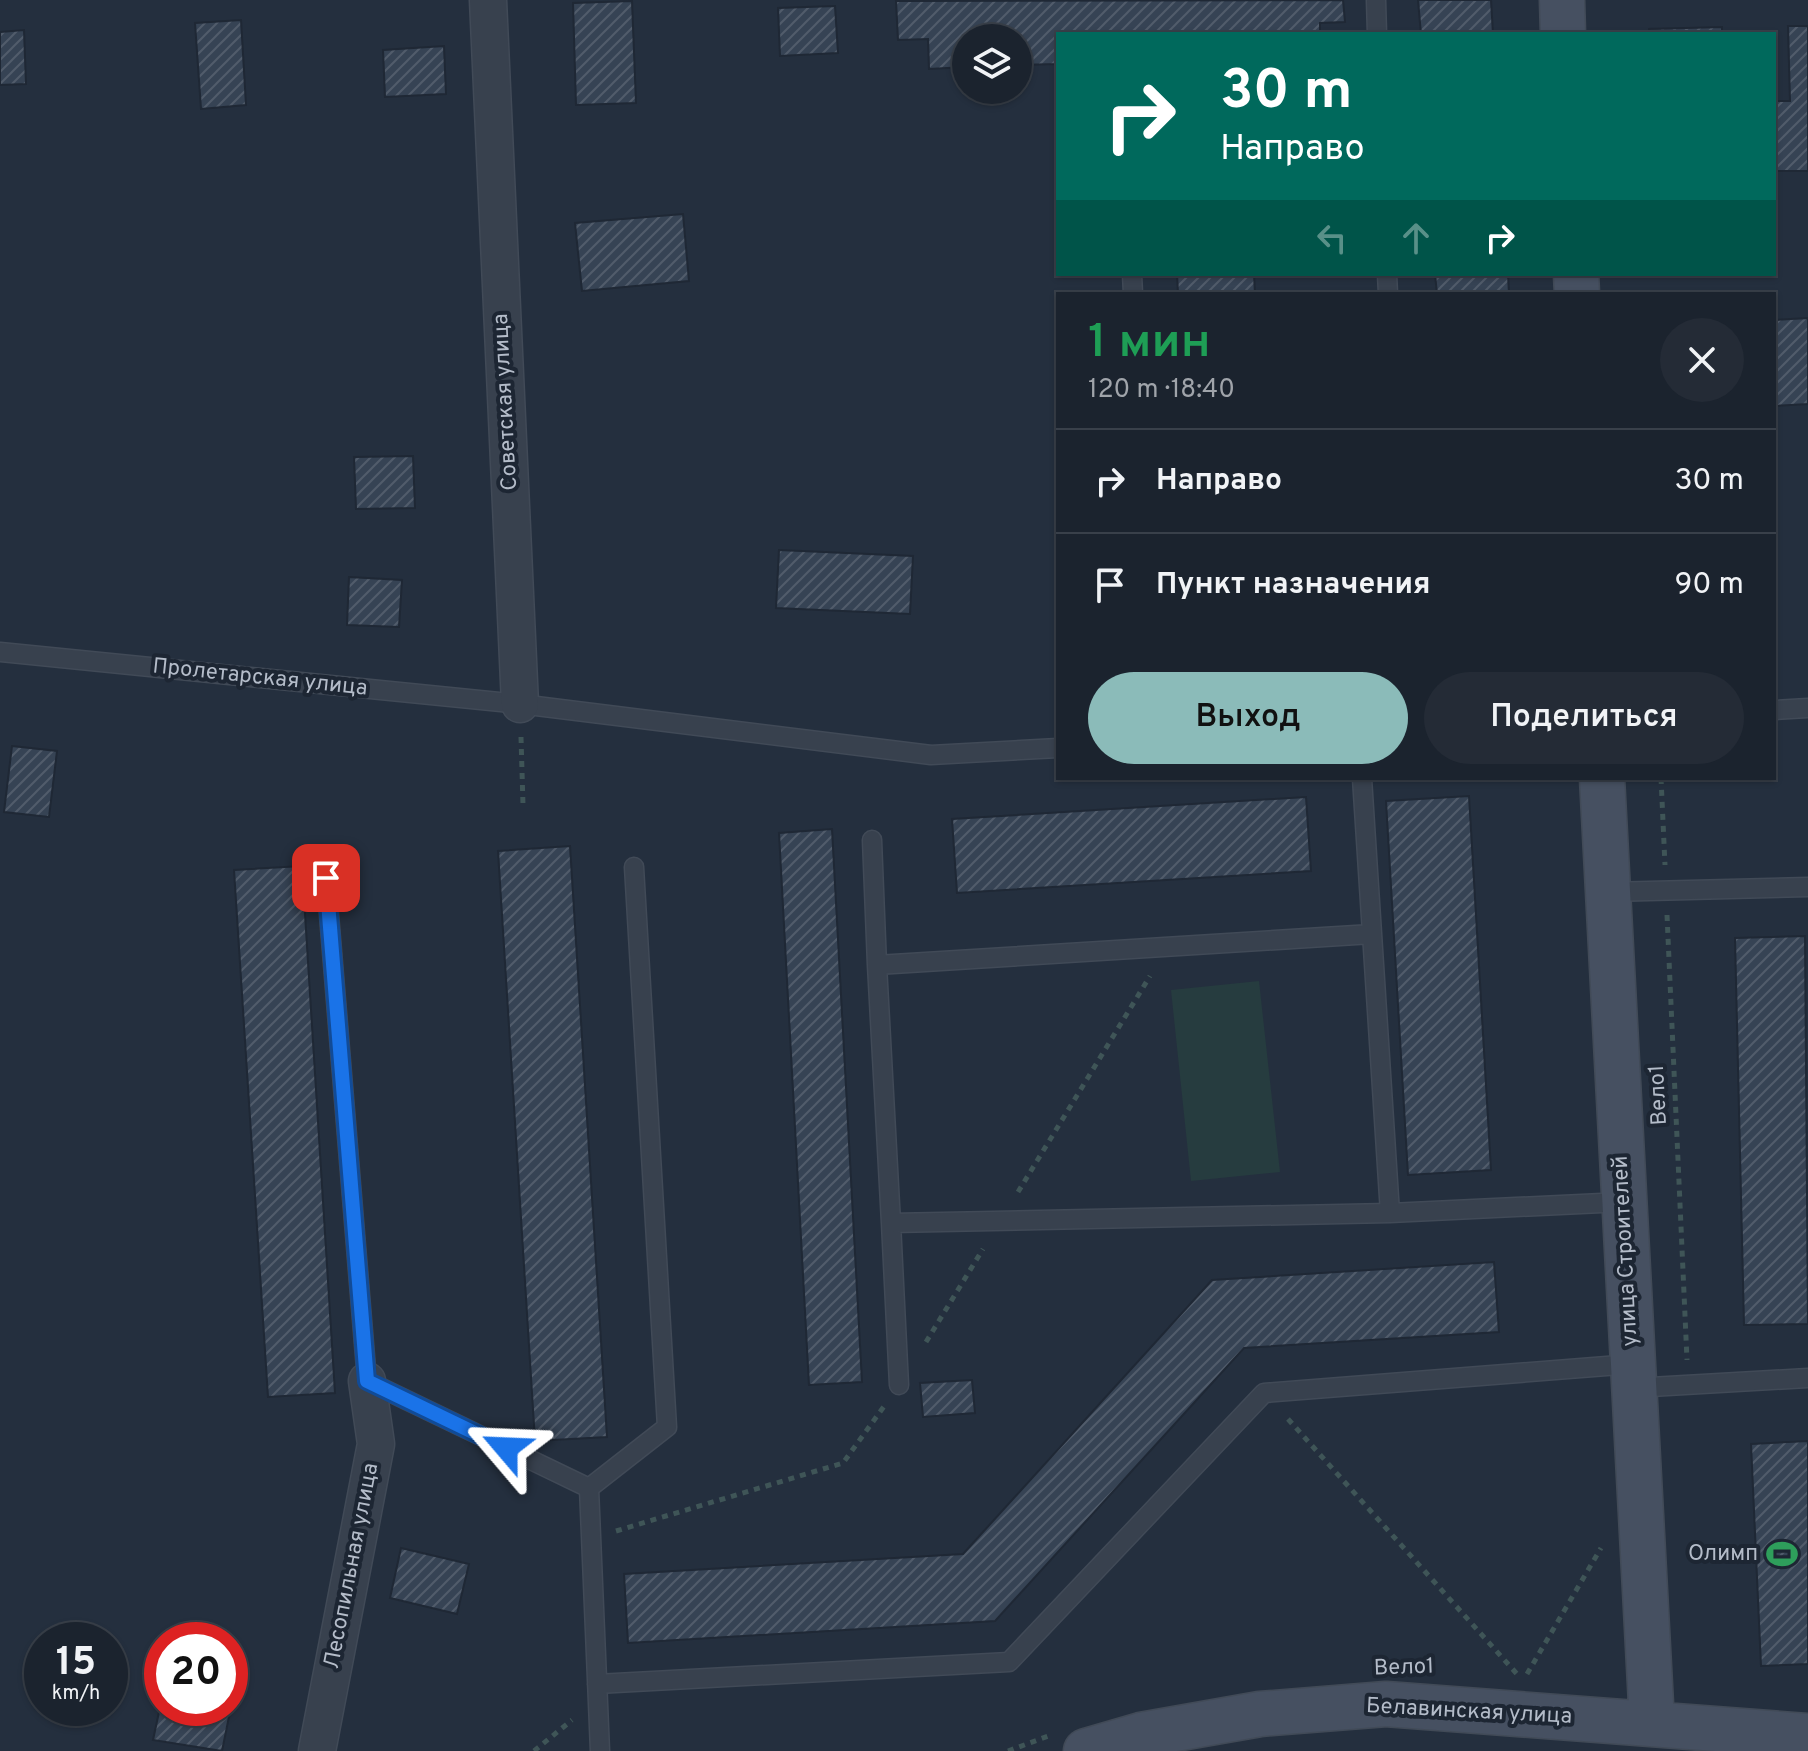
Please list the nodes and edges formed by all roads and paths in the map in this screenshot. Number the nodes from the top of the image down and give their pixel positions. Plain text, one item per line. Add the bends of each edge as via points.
1 (488, 0) edge
2 (1376, 0) edge
3 (1562, 0) edge
4 (1377, 32) edge
5 (1563, 32) edge
6 (0, 652) edge
7 (520, 704) junction
8 (1808, 708) edge
9 (1776, 710) edge
10 (1056, 748) edge
11 (1362, 780) edge
12 (1602, 780) edge
13 (1661, 780) edge
14 (523, 805) dead end
15 (872, 840) dead end
16 (634, 867) dead end
17 (326, 878) dead end
18 (1808, 887) edge
19 (1666, 891) junction
20 (1608, 892) junction
21 (1372, 934) junction
22 (877, 965) junction
23 (1623, 1202) junction
24 (1390, 1213) junction
25 (891, 1223) junction
26 (1632, 1376) junction
27 (1808, 1378) edge
28 (367, 1381) junction
29 (899, 1385) dead end
30 (1688, 1385) junction
31 (1264, 1393) junction
32 (589, 1488) junction
33 (1605, 1542) dead end
34 (1507, 1681) dead end
35 (1523, 1681) junction
36 (597, 1691) junction
37 (1652, 1723) junction
38 (1808, 1736) edge
39 (1070, 1743) edge
40 (317, 1751) edge
41 (534, 1751) edge
42 (600, 1751) edge
43 (1008, 1751) edge

1 - 7 street, Советская улица
2 - 4 lane
3 - 5 main road
6 - 7 lane, Пролетарская улица
7 - 10 lane, Пролетарская улица via 931,755
7 - 14 path
8 - 9 lane
11 - 21 lane
12 - 20 main road, улица Строителей
13 - 19 path, Вело1
15 - 22 lane
16 - 32 lane via 667,1427
17 - 28 lane
18 - 19 lane
19 - 20 lane
19 - 30 path, Вело1
20 - 23 main road, улица Строителей
21 - 22 lane
21 - 24 lane
22 - 25 lane
23 - 24 lane
23 - 26 main road, улица Строителей
24 - 25 lane
25 - 29 lane
26 - 30 lane
26 - 31 lane
26 - 37 main road, улица Строителей
27 - 30 lane
28 - 32 lane
28 - 40 street, Лесопильная улица via 376,1444
31 - 35 path
31 - 36 lane via 1009,1662
32 - 36 lane
33 - 35 path
34 - 35 path
36 - 41 path
36 - 42 lane
37 - 38 main road, Белавинская улица
37 - 39 main road, Белавинская улица via 1386,1704 1260,1714
39 - 43 path

